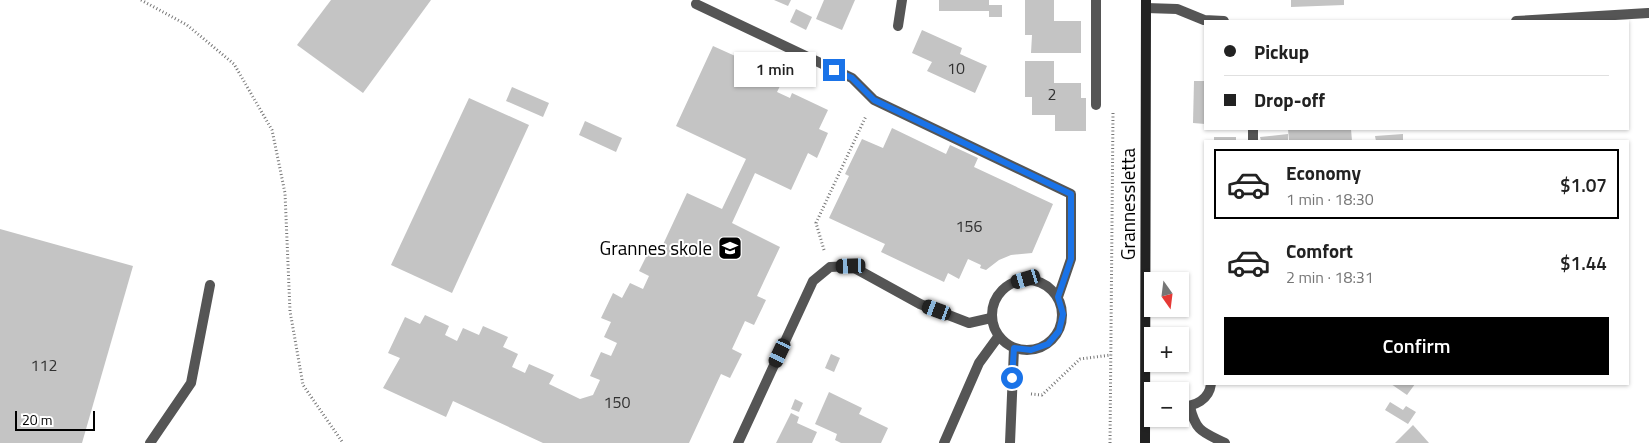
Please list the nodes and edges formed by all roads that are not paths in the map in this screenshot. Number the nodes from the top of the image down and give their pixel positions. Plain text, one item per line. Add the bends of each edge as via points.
1 (902, 0) edge
2 (1096, 0) edge
3 (696, 4) dead end
4 (1146, 4) edge
5 (1648, 12) edge
6 (1204, 20) edge
7 (1531, 20) edge
8 (898, 26) dead end
9 (1096, 105) dead end
10 (210, 285) dead end
11 (1058, 297) junction
12 (991, 318) junction
13 (998, 336) junction
14 (1014, 348) junction
15 (1149, 382) edge
16 (1211, 385) edge
17 (1189, 405) edge
18 (1189, 414) edge
19 (1147, 427) edge
20 (150, 443) edge
21 (738, 443) edge
22 (944, 443) edge
23 (1010, 443) edge
24 (1146, 443) edge
25 (1225, 443) edge

1 - 8 street
2 - 9 street
3 - 11 street via 852,78 874,100 1071,194 1071,259
4 - 6 street via 1177,9
4 - 15 main road, Grannessletta
5 - 7 street
10 - 20 street via 191,383
11 - 12 street via 1045,284 1026,279 1007,284 994,299
11 - 14 street via 1063,314 1059,331 1048,344 1031,350
12 - 13 street
12 - 21 street via 969,322 920,304 851,266 830,267 813,281
13 - 14 street
13 - 22 street via 979,363
14 - 23 street
16 - 17 street via 1207,396
18 - 25 street via 1200,431
19 - 24 main road, Grannessletta

